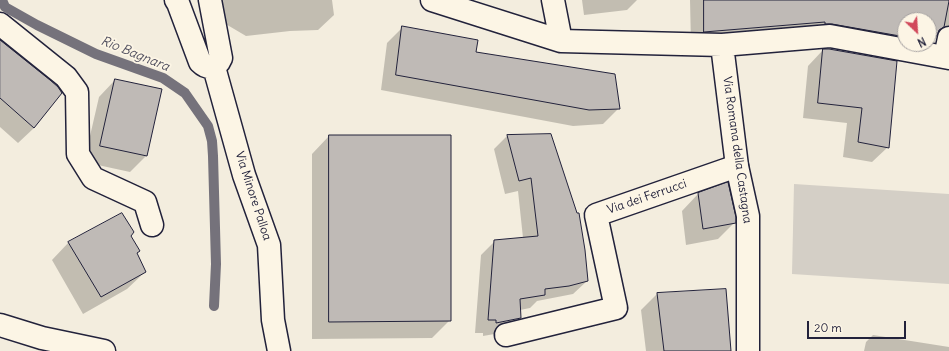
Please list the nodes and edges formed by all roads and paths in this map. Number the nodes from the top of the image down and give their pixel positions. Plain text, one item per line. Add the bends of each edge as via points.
1 (176, 0) edge
2 (210, 0) edge
3 (552, 0) edge
4 (436, 1) edge
5 (0, 24) edge
6 (561, 41) junction
7 (722, 44) junction
8 (948, 51) edge
9 (214, 66) junction
10 (737, 166) junction
11 (152, 225) dead end
12 (0, 325) edge
13 (506, 336) dead end
14 (104, 351) edge
15 (279, 351) edge
16 (748, 351) edge

1 - 9 street via 200,62 206,66
2 - 9 street via 221,54 220,61
3 - 6 street
4 - 6 street
5 - 11 street via 66,78 77,92 78,154 93,178 145,202
6 - 7 street
7 - 8 street via 830,36
7 - 10 street, Via Romana della Castagna
9 - 15 street, Via Minore Palloa via 244,175 269,246 274,320
10 - 13 street, Via dei Ferrucci via 596,215 616,308
10 - 16 street, Via Romana della Castagna via 748,216
12 - 14 street via 42,338

